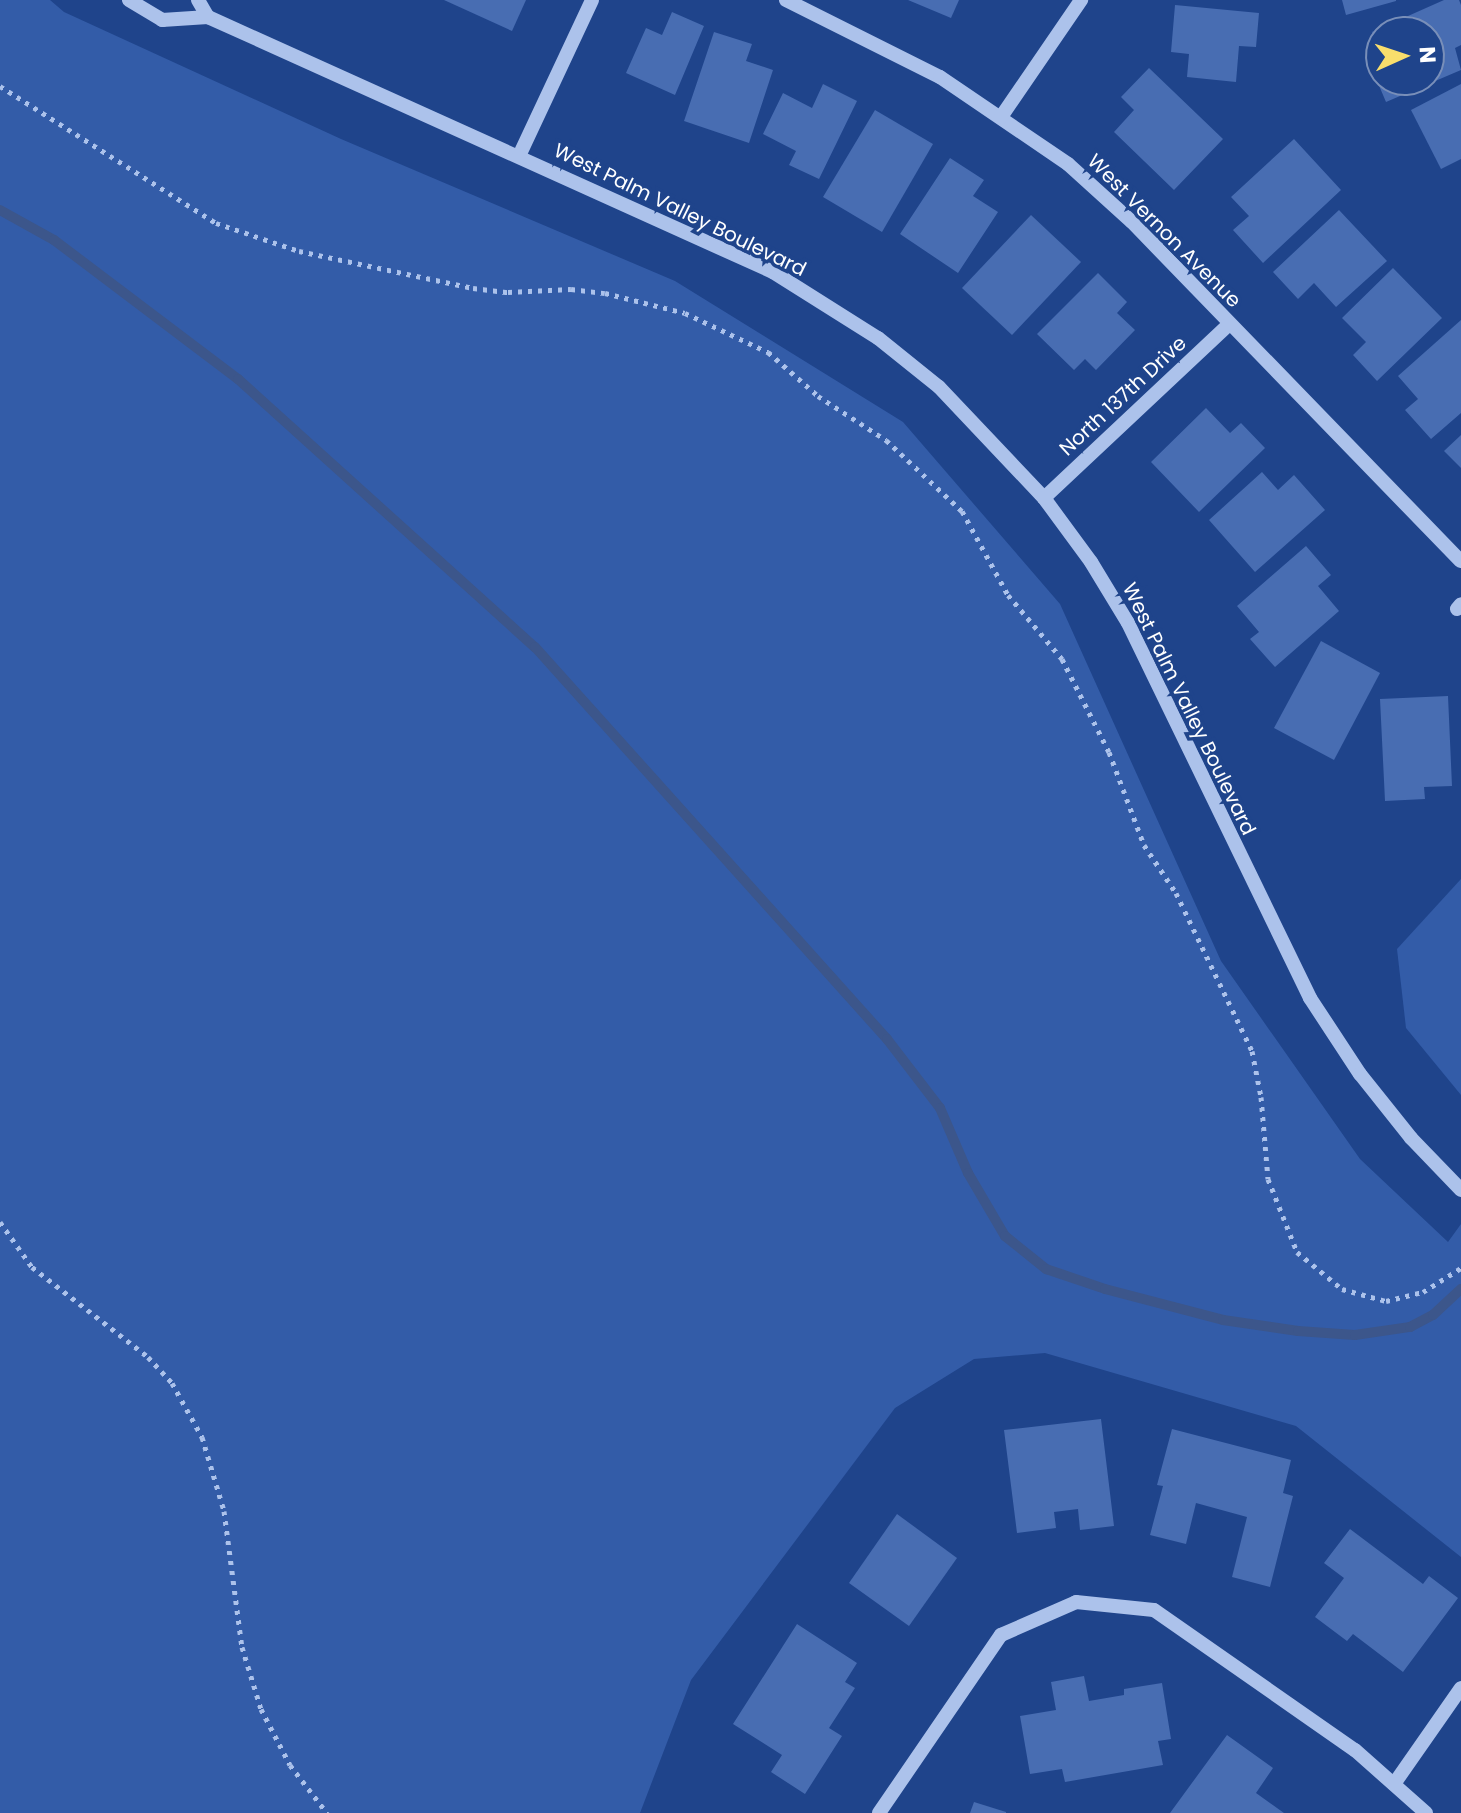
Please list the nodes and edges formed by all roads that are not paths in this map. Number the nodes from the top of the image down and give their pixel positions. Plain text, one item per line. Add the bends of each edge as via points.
1 (129, 0) edge
2 (198, 0) edge
3 (592, 0) edge
4 (786, 0) edge
5 (1081, 0) edge
6 (208, 17) junction
7 (1001, 117) junction
8 (519, 156) junction
9 (1229, 324) junction
10 (1044, 498) junction
11 (1461, 561) edge
12 (1461, 1190) edge
13 (1461, 1688) edge
14 (1394, 1784) junction
15 (879, 1813) edge
16 (1426, 1813) edge

1 - 6 street, West Palm Valley Boulevard via 162,20
2 - 6 street
3 - 8 street
4 - 7 street, West Vernon Avenue via 940,77
5 - 7 street
6 - 8 street, West Palm Valley Boulevard
7 - 9 street, West Vernon Avenue via 1068,164 1132,222
8 - 10 street, West Palm Valley Boulevard via 773,272 842,315 939,387
9 - 10 street, North 137th Drive
9 - 11 street, West Vernon Avenue
10 - 12 street, West Palm Valley Boulevard via 1128,623 1310,998 1360,1074
13 - 14 street
14 - 15 street via 1355,1750 1154,1610 1076,1602 1001,1635
14 - 16 street

